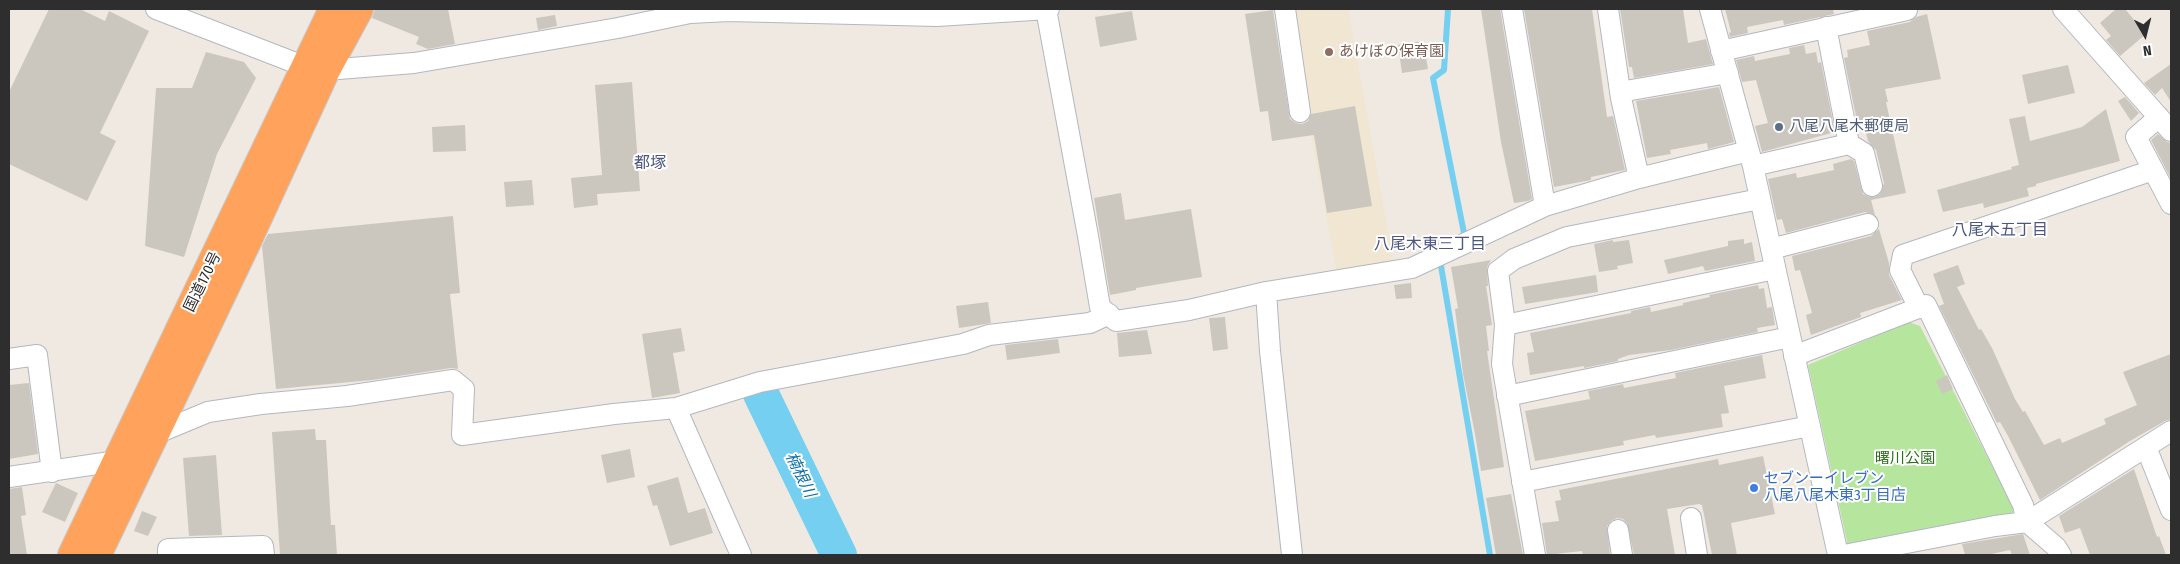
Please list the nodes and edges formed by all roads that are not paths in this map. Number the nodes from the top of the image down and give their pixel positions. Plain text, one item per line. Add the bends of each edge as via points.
1 (156, 9) edge
2 (334, 9) edge
3 (358, 9) edge
4 (1047, 9) edge
5 (1285, 9) edge
6 (1512, 9) edge
7 (1608, 9) edge
8 (1710, 9) edge
9 (2063, 9) edge
10 (1907, 10) edge
11 (1860, 14) edge
12 (1826, 27) junction
13 (1722, 51) junction
14 (316, 68) junction
15 (1728, 73) junction
16 (1620, 92) junction
17 (1300, 112) dead end
18 (2165, 124) edge
19 (1850, 144) junction
20 (1751, 159) junction
21 (2153, 170) junction
22 (1639, 178) junction
23 (1872, 186) dead end
24 (1760, 199) junction
25 (2171, 204) edge
26 (1545, 206) junction
27 (1868, 224) dead end
28 (1771, 249) junction
29 (1776, 269) junction
30 (1266, 292) junction
31 (1919, 308) junction
32 (1109, 314) junction
33 (1505, 325) junction
34 (1790, 337) junction
35 (1794, 356) junction
36 (9, 358) edge
37 (1507, 396) junction
38 (676, 408) junction
39 (1810, 426) junction
40 (2171, 431) edge
41 (155, 434) junction
42 (2146, 447) junction
43 (117, 461) junction
44 (52, 472) junction
45 (9, 477) edge
46 (1522, 482) junction
47 (2171, 510) edge
48 (1691, 518) dead end
49 (2027, 522) junction
50 (1618, 530) dead end
51 (72, 555) edge
52 (97, 555) edge
53 (168, 555) edge
54 (264, 555) edge
55 (741, 555) edge
56 (1292, 555) edge
57 (1535, 555) edge
58 (1622, 555) edge
59 (1697, 555) edge
60 (1838, 555) edge
61 (1844, 555) edge
62 (2061, 555) edge

1 - 14 street
2 - 14 highway, 国道170号
3 - 14 highway, 国道170号
4 - 14 street via 937,16 690,13 414,64
4 - 32 street via 1100,307
5 - 17 street
6 - 26 street
7 - 16 street
8 - 13 street
9 - 18 street
10 - 11 street
11 - 12 street
12 - 13 street
12 - 19 street
13 - 15 street
14 - 41 highway, 国道170号
14 - 43 highway, 国道170号
15 - 16 street
15 - 20 street
16 - 22 street
18 - 21 street via 2136,137
19 - 20 street
19 - 23 street via 1864,153
20 - 22 street
20 - 24 street
21 - 25 street
21 - 31 street via 1903,255 1900,270
22 - 26 street
24 - 28 street
24 - 33 street via 1568,237 1514,259 1498,271
26 - 30 street via 1412,268
27 - 28 street
28 - 29 street
29 - 33 street
29 - 34 street
30 - 32 street via 1189,310 1116,321
30 - 56 street
31 - 35 street
31 - 49 street via 1926,305 2023,504
32 - 38 street via 1090,323 989,334 963,344 760,382
33 - 37 street via 1502,364
34 - 35 street
34 - 37 street
35 - 39 street
36 - 44 street via 37,355
37 - 46 street
38 - 41 street via 462,435 464,389 453,380 208,412
38 - 55 street
39 - 46 street
39 - 60 street
40 - 42 street
41 - 52 highway, 国道170号
42 - 47 street
42 - 49 street
43 - 44 street
43 - 51 highway, 国道170号
44 - 45 street
46 - 57 street
48 - 59 street
49 - 61 street
49 - 62 street
50 - 58 street
53 - 54 street via 168,549 263,546

